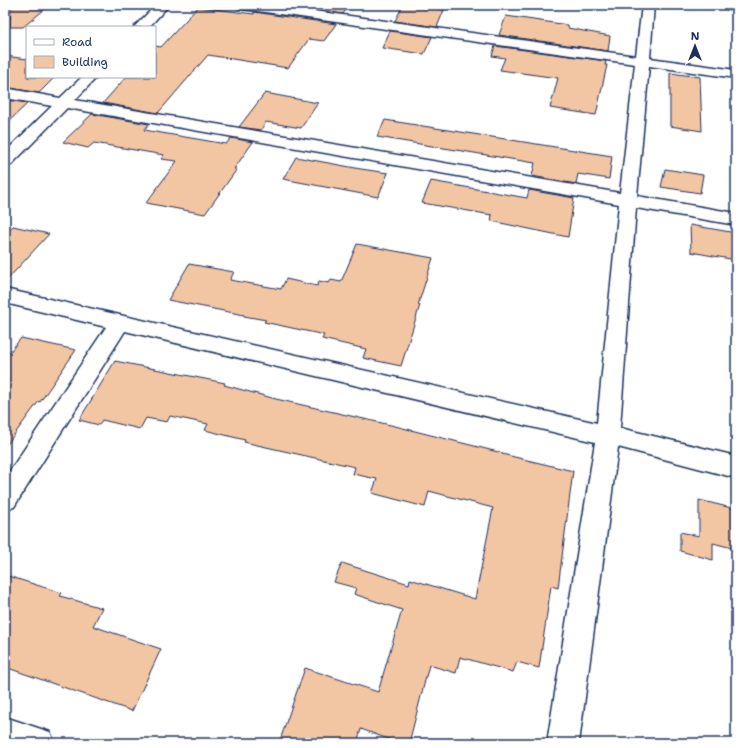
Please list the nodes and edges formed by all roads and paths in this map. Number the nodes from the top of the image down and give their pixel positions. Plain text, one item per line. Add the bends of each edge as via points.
1 (163, 5) edge
2 (243, 5) edge
3 (648, 5) edge
4 (142, 26) edge
5 (643, 62) junction
6 (736, 74) edge
7 (89, 78) edge
8 (5, 93) edge
9 (64, 103) junction
10 (5, 161) edge
11 (628, 201) junction
12 (736, 219) edge
13 (5, 296) edge
14 (120, 322) junction
15 (608, 436) junction
16 (736, 467) edge
17 (5, 499) edge
18 (5, 732) edge
19 (39, 743) edge
20 (563, 743) edge

1 - 4 street
2 - 5 street
3 - 5 street
5 - 6 street
5 - 11 street
7 - 9 street
8 - 9 street
9 - 10 street
9 - 11 street
11 - 12 street
11 - 15 street
13 - 14 street
14 - 15 street
14 - 17 street
15 - 16 street
15 - 20 street
18 - 19 street

